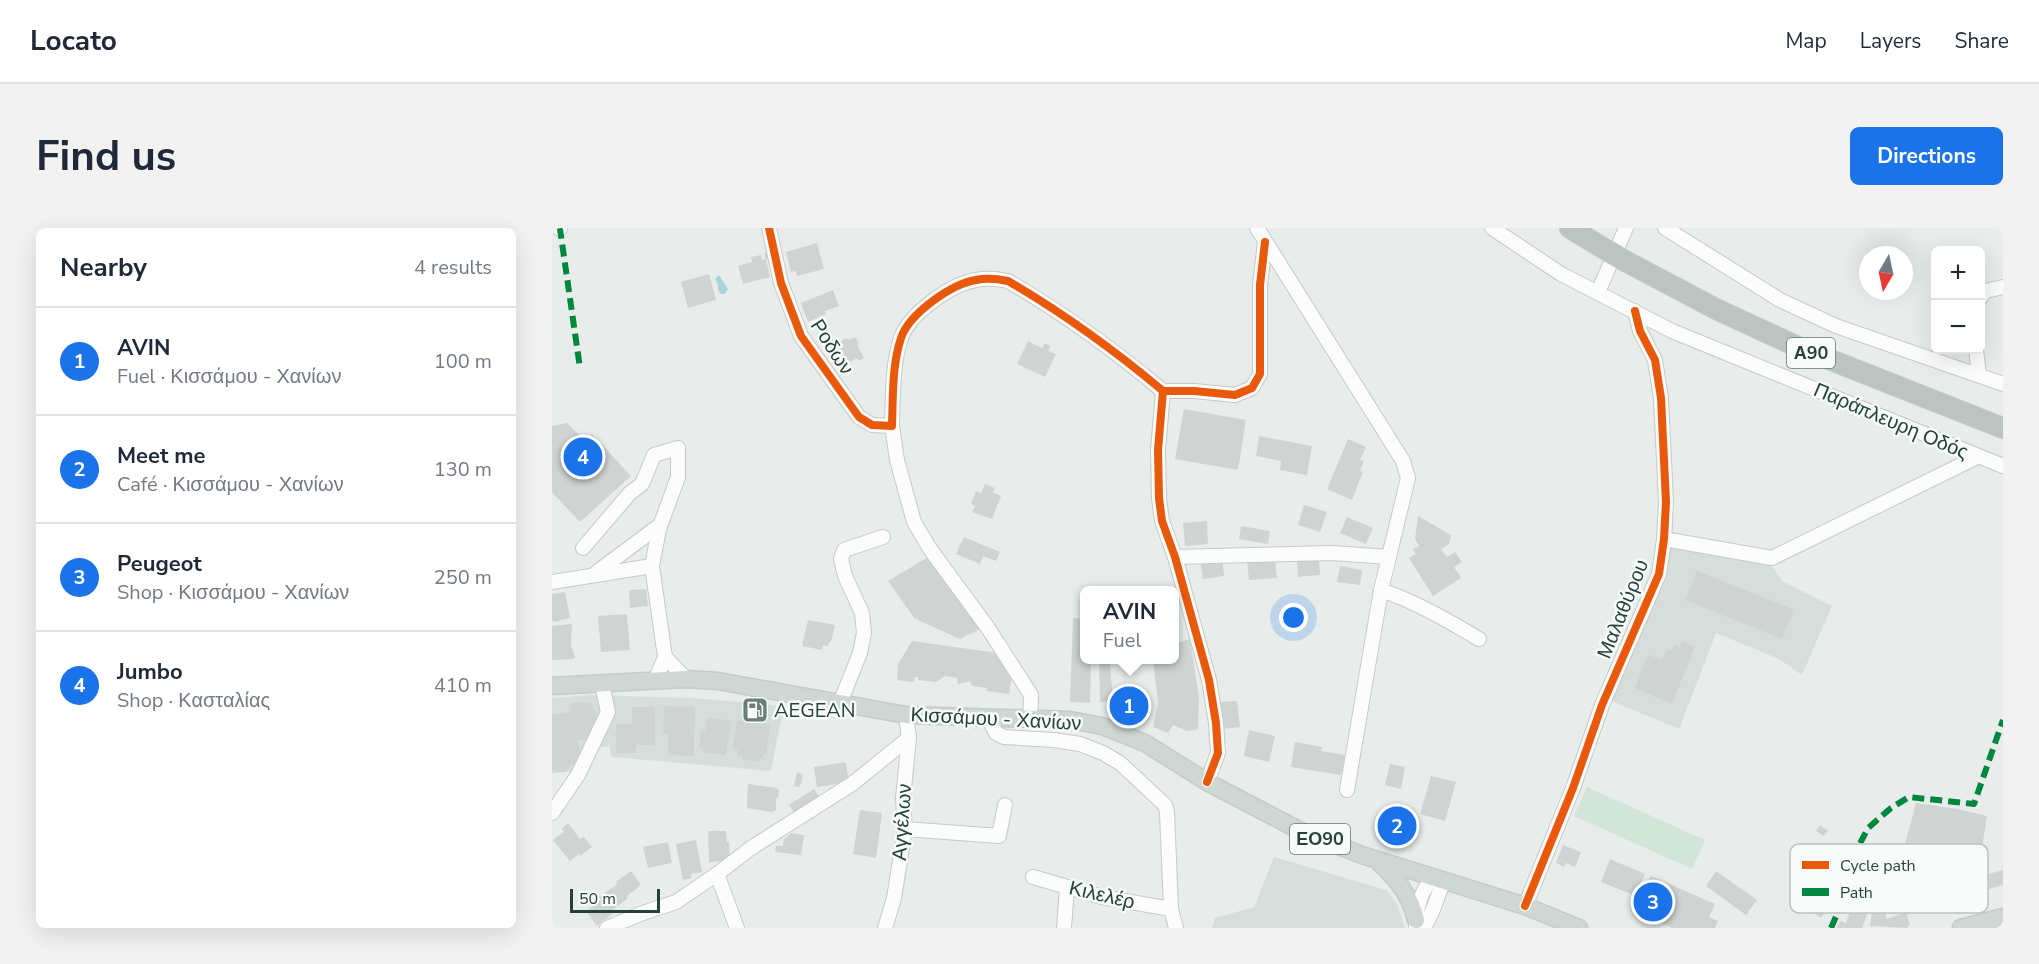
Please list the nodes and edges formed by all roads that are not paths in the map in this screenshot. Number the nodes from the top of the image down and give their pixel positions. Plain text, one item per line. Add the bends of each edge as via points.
1 (769, 228) edge
2 (1257, 228) edge
3 (1492, 228) edge
4 (1570, 228) edge
5 (1626, 228) edge
6 (1665, 228) edge
7 (1265, 242) junction
8 (2003, 287) edge
9 (1985, 291) edge
10 (1598, 292) junction
11 (1635, 311) junction
12 (1976, 354) edge
13 (1979, 375) junction
14 (2003, 384) edge
15 (1163, 391) junction
16 (890, 425) junction
17 (2003, 428) edge
18 (1977, 457) junction
19 (2003, 466) edge
20 (660, 525) junction
21 (883, 537) dead end
22 (1664, 539) junction
23 (583, 548) dead end
24 (1175, 557) junction
25 (1389, 557) junction
26 (652, 566) junction
27 (594, 574) junction
28 (552, 582) edge
29 (1381, 590) junction
30 (1479, 639) dead end
31 (665, 657) junction
32 (686, 679) junction
33 (655, 681) junction
34 (602, 684) junction
35 (552, 686) edge
36 (840, 703) junction
37 (906, 715) junction
38 (988, 718) junction
39 (1030, 719) junction
40 (909, 738) junction
41 (1208, 782) junction
42 (1347, 790) dead end
43 (1005, 805) dead end
44 (552, 813) edge
45 (905, 828) junction
46 (1376, 859) junction
47 (717, 874) junction
48 (1033, 877) dead end
49 (1439, 878) junction
50 (1067, 888) junction
51 (1525, 906) junction
52 (1172, 909) junction
53 (2003, 917) edge
54 (1421, 925) edge
55 (607, 928) edge
56 (737, 928) edge
57 (885, 928) edge
58 (1064, 928) edge
59 (1176, 928) edge
60 (1580, 928) edge
61 (1961, 928) edge

1 - 16 street, Ροδων via 781,283 801,336 860,417 872,425
2 - 7 street
3 - 10 street, Παράπλευρη Οδός via 1561,274
4 - 17 highway, Α90, bridge via 1716,309 1798,347
5 - 10 street
6 - 13 street via 1780,300 1836,326
7 - 15 street via 1260,285 1260,374 1252,387 1235,395
7 - 25 street via 1403,461 1408,478
8 - 9 street
10 - 11 street, Παράπλευρη Οδός
11 - 18 street, Παράπλευρη Οδός via 1672,331
11 - 22 street, Μαλαθύρου via 1655,360 1661,398
12 - 13 street
13 - 14 street
15 - 16 street via 1082,328 1008,281 975,280 940,296 909,321 897,351
15 - 24 street via 1159,498 1162,521
16 - 39 street via 914,522 1031,695
18 - 19 street, Παράπλευρη Οδός
18 - 22 street via 1772,558
20 - 23 street via 678,477 678,448 654,455 642,484
20 - 26 street
20 - 27 street
21 - 36 street via 844,550 841,559 862,613 864,633
22 - 51 street, Μαλαθύρου via 1659,574 1602,705
24 - 25 street via 1332,553
24 - 41 street via 1209,680 1216,723 1218,753
25 - 29 street
26 - 27 street
26 - 31 street
27 - 28 street
29 - 30 street via 1441,616
29 - 42 street
31 - 32 street
31 - 33 street
32 - 33 main road, Κισσάμου - Χανίων / ΕΟ90
32 - 36 main road, Κισσάμου - Χανίων / ΕΟ90 via 732,683
33 - 34 main road, Κισσάμου - Χανίων / ΕΟ90
34 - 35 main road, Κισσάμου - Χανίων / ΕΟ90
34 - 44 street via 608,712 578,775
36 - 37 main road, Κισσάμου - Χανίων / ΕΟ90
37 - 38 main road, Κισσάμου - Χανίων / ΕΟ90
37 - 40 street, Αγγέλων
38 - 39 main road, Κισσάμου - Χανίων / ΕΟ90
38 - 52 street via 996,733 1004,737 1080,744 1103,753 1120,763 1165,805
39 - 41 main road, Κισσάμου - Χανίων / ΕΟ90 via 1102,726 1145,743
40 - 45 street, Αγγέλων via 903,798
40 - 47 street via 852,784
41 - 46 main road, Κισσάμου - Χανίων / ΕΟ90 via 1297,829
43 - 45 street via 999,836
45 - 57 street, Αγγέλων
46 - 49 main road, Κισσάμου - Χανίων / ΕΟ90
46 - 54 main road via 1405,891
47 - 55 street via 676,902
47 - 56 street
48 - 50 street, Κιλελέρ
49 - 51 main road, Κισσάμου - Χανίων / ΕΟ90
49 - 54 street via 1425,886 1421,894
50 - 52 street, Κιλελέρ
50 - 58 street
51 - 60 main road, Κισσάμου - Χανίων / ΕΟ90
52 - 59 street
53 - 61 main road

